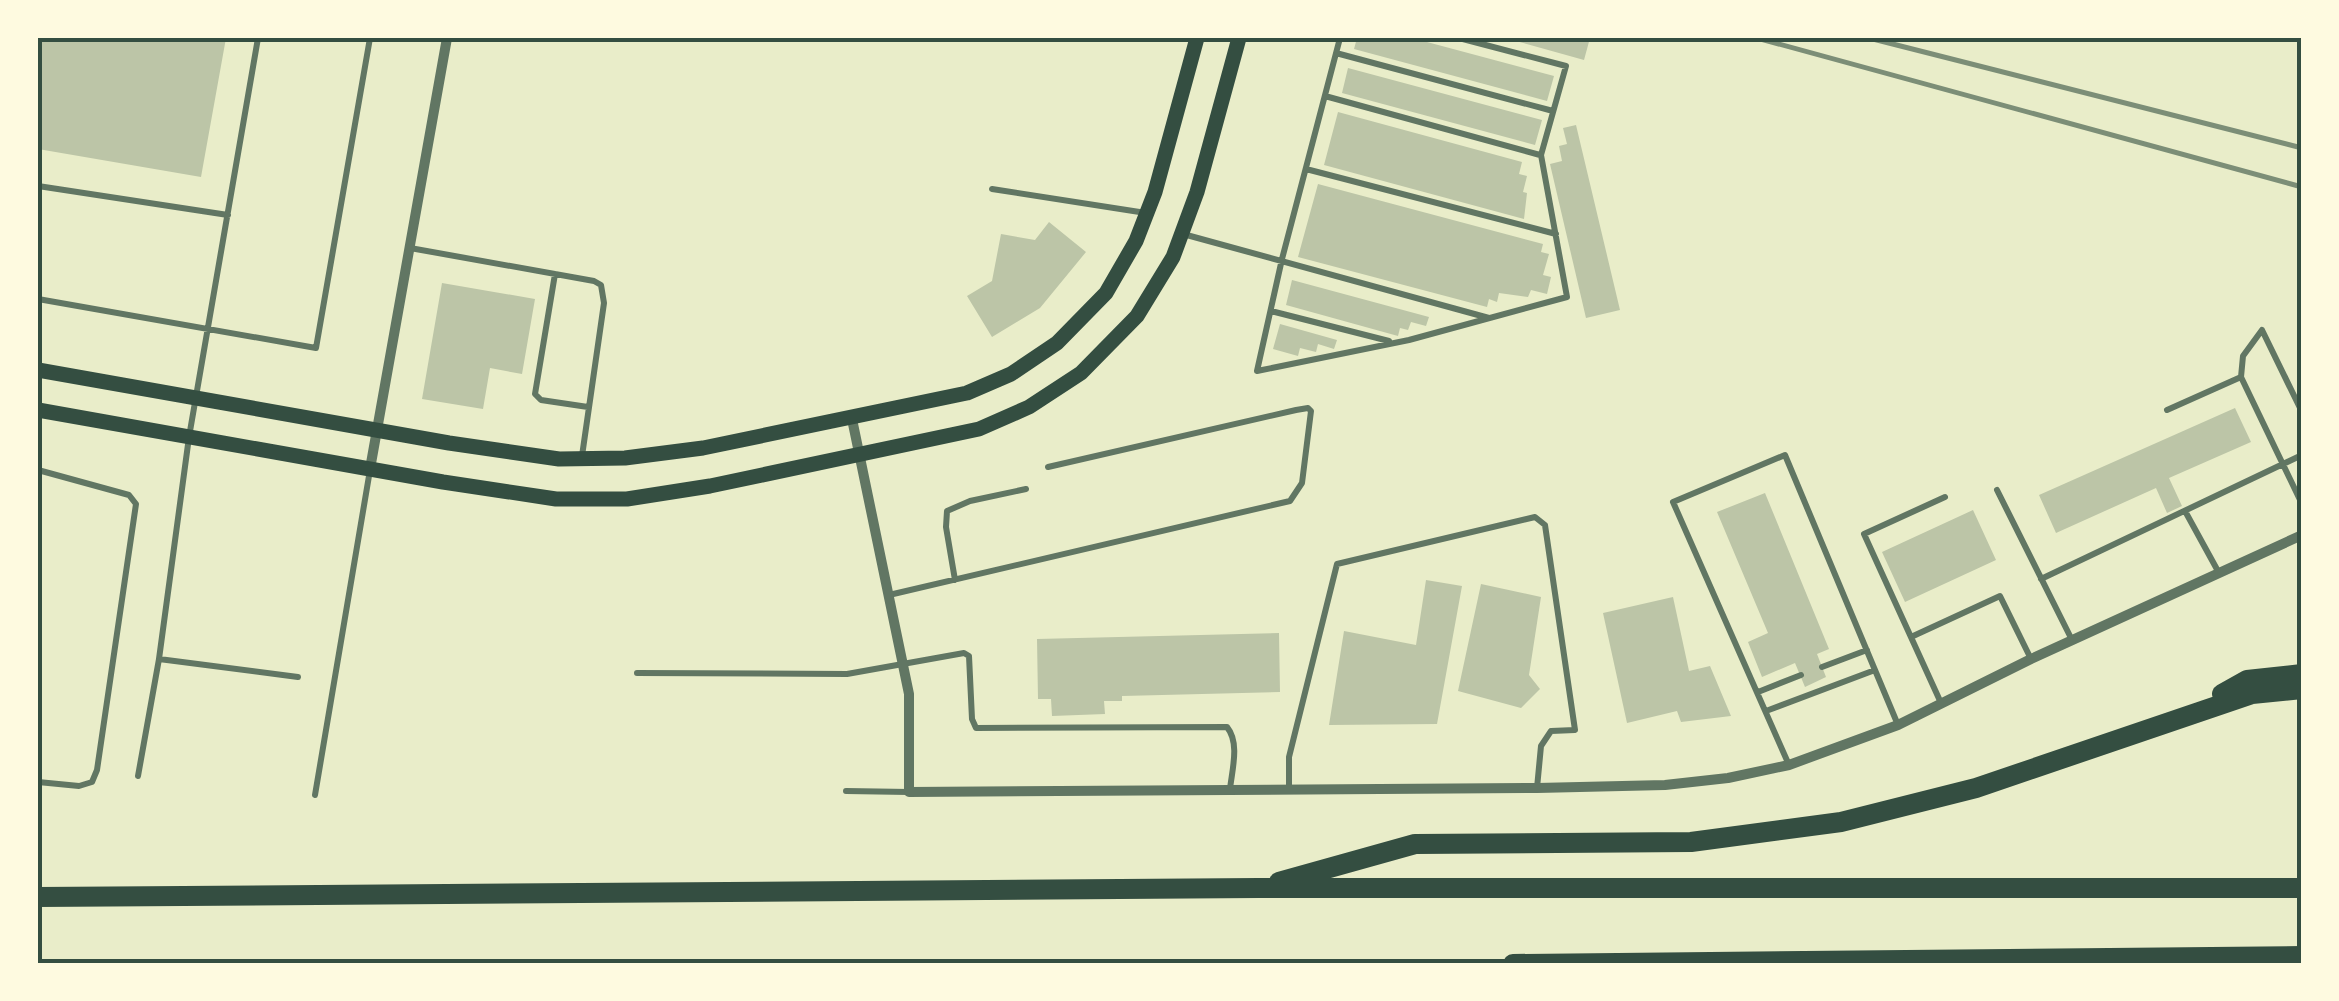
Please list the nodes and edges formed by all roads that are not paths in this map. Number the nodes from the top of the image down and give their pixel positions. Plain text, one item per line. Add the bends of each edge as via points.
1 (258, 38) edge
2 (370, 38) edge
3 (448, 38) edge
4 (1197, 38) edge
5 (1239, 38) edge
6 (1340, 38) edge
7 (1460, 38) edge
8 (1336, 54) junction
9 (1325, 96) junction
10 (1553, 110) junction
11 (1541, 155) junction
12 (1306, 169) junction
13 (38, 186) edge
14 (992, 189) dead end
15 (1148, 213) junction
16 (228, 215) junction
17 (1182, 234) junction
18 (1556, 234) junction
19 (410, 248) junction
20 (1282, 259) junction
21 (555, 274) junction
22 (38, 299) edge
23 (1271, 311) junction
24 (1490, 318) junction
25 (206, 331) junction
26 (1395, 343) junction
27 (38, 370) edge
28 (2241, 377) junction
29 (196, 398) junction
30 (589, 408) junction
31 (38, 410) edge
32 (2168, 410) dead end
33 (2302, 412) edge
34 (852, 420) junction
35 (377, 430) junction
36 (189, 437) junction
37 (860, 456) junction
38 (2302, 456) edge
39 (582, 458) junction
40 (2283, 464) junction
41 (1048, 468) dead end
42 (370, 469) junction
43 (38, 470) edge
44 (1026, 490) dead end
45 (1997, 490) dead end
46 (1945, 497) dead end
47 (2302, 504) edge
48 (2185, 510) junction
49 (2302, 535) edge
50 (2219, 573) junction
51 (2041, 578) junction
52 (956, 580) junction
53 (888, 595) junction
54 (1911, 637) junction
55 (2072, 640) junction
56 (1867, 650) junction
57 (159, 658) junction
58 (2030, 659) junction
59 (903, 666) junction
60 (1822, 666) dead end
61 (1875, 670) junction
62 (637, 673) dead end
63 (2302, 674) edge
64 (1800, 676) dead end
65 (298, 677) dead end
66 (2302, 689) edge
67 (1758, 692) junction
68 (1942, 704) junction
69 (1766, 712) junction
70 (2179, 717) junction
71 (1898, 725) junction
72 (1790, 765) junction
73 (138, 776) dead end
74 (38, 782) edge
75 (1538, 788) junction
76 (1230, 789) junction
77 (1289, 789) junction
78 (846, 790) dead end
79 (909, 792) junction
80 (315, 796) dead end
81 (1258, 888) junction
82 (2302, 888) edge
83 (38, 897) edge
84 (2302, 956) edge
85 (1513, 964) edge

1 - 16 lane
2 - 25 lane via 316,348
3 - 19 street
4 - 15 main road
5 - 17 main road
6 - 8 lane
7 - 10 lane via 1566,66
8 - 9 lane
8 - 10 lane
9 - 11 lane
9 - 12 lane
10 - 11 lane
11 - 18 lane
12 - 18 lane
12 - 20 lane
13 - 16 lane
14 - 15 lane
15 - 34 main road via 1106,293 1057,343 967,393
16 - 25 lane
17 - 20 lane
17 - 37 main road via 1137,316 1082,373 979,430
18 - 24 lane via 1567,297
19 - 21 lane
19 - 35 street
20 - 23 lane
20 - 24 lane
21 - 30 lane via 594,280 605,292
21 - 30 lane via 535,394
22 - 25 lane
23 - 26 lane
23 - 26 lane via 1257,371
24 - 26 lane
25 - 29 lane
27 - 29 main road
28 - 32 lane
28 - 33 lane via 2243,356 2262,330
28 - 40 lane
29 - 35 main road
29 - 36 lane
30 - 39 lane
31 - 36 main road
34 - 37 street
34 - 39 main road via 703,448
35 - 39 main road
35 - 42 street
36 - 42 main road
36 - 57 lane
37 - 42 main road via 628,499 556,498
37 - 53 street
38 - 40 lane
40 - 47 lane
40 - 48 lane
41 - 52 lane via 1296,410 1311,412 1302,483 1290,500
42 - 80 lane
43 - 74 lane via 129,495 136,504 97,770 92,782 79,786
44 - 52 lane via 947,511
45 - 51 lane
46 - 54 lane via 1864,534
48 - 50 lane
48 - 51 lane
49 - 50 street
50 - 55 street
51 - 55 lane
52 - 53 lane
53 - 59 street
54 - 58 lane via 2000,596
54 - 68 lane
55 - 58 street
56 - 60 lane
56 - 61 lane
56 - 67 lane via 1785,455 1674,502
57 - 65 lane
57 - 73 lane
58 - 68 street
59 - 62 lane via 847,674
59 - 76 lane via 969,656 976,728 1227,728 1234,743
59 - 79 street
61 - 69 lane
61 - 71 lane
63 - 70 highway via 2247,680
64 - 67 lane
66 - 70 highway via 2252,694
67 - 69 lane
68 - 71 street
69 - 72 lane
70 - 81 highway via 1976,788 1828,824 1691,842 1415,844
71 - 72 street
72 - 75 street via 1665,785
75 - 77 street
75 - 77 lane via 1541,746 1551,731 1575,730 1545,524 1535,518 1336,564 1289,757
76 - 77 street
76 - 79 street
78 - 79 lane
81 - 82 highway
81 - 83 highway
84 - 85 highway

